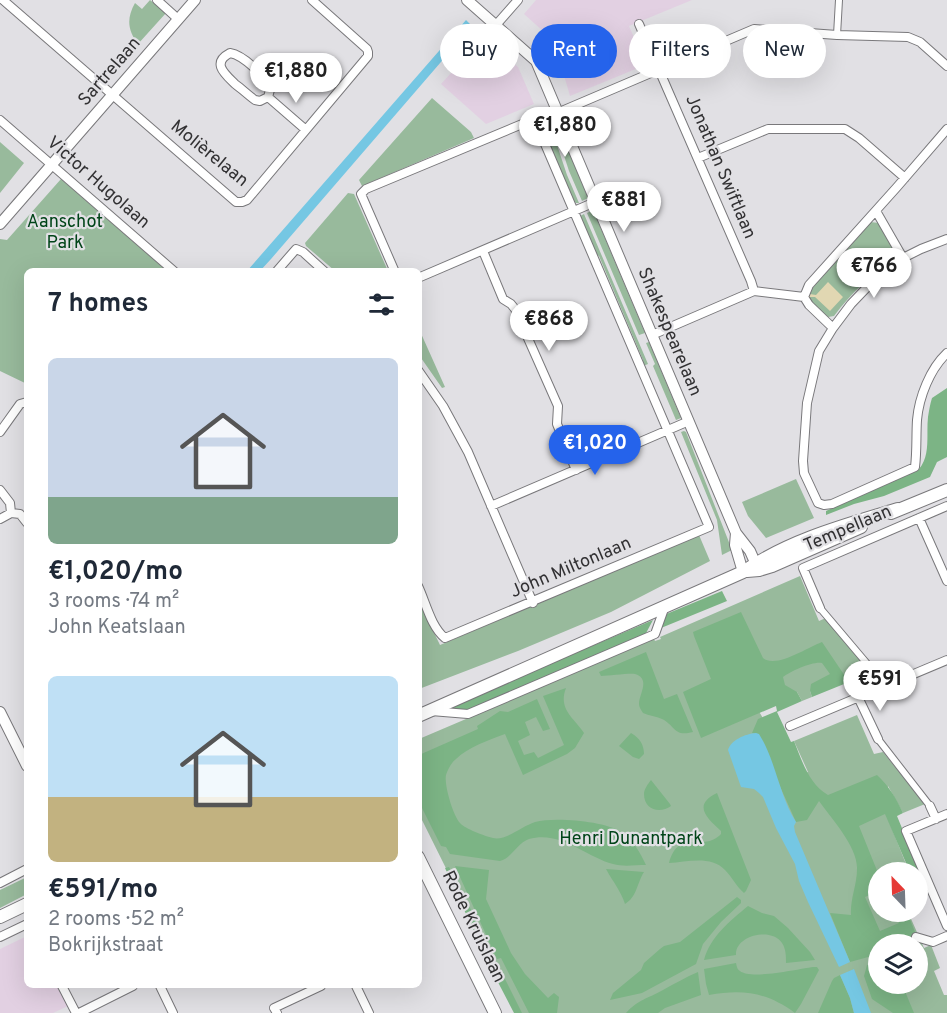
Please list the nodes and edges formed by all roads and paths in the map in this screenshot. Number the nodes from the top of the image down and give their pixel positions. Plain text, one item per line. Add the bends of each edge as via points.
1 (3, 0) edge
2 (157, 0) edge
3 (195, 0) edge
4 (312, 0) edge
5 (467, 0) edge
6 (518, 0) edge
7 (839, 0) edge
8 (178, 19) junction
9 (494, 24) edge
10 (498, 24) edge
11 (837, 34) junction
12 (731, 39) edge
13 (519, 46) edge
14 (947, 66) edge
15 (640, 78) edge
16 (663, 78) edge
17 (112, 94) junction
18 (268, 97) junction
19 (557, 113) junction
20 (0, 120) edge
21 (947, 129) edge
22 (306, 130) junction
23 (698, 158) junction
24 (51, 165) junction
25 (905, 178) junction
26 (595, 202) junction
27 (876, 211) junction
28 (573, 212) junction
29 (0, 224) edge
30 (947, 239) edge
31 (483, 251) junction
32 (903, 258) junction
33 (170, 268) edge
34 (279, 268) edge
35 (321, 268) edge
36 (393, 268) edge
37 (422, 276) edge
38 (754, 291) junction
39 (804, 297) junction
40 (833, 328) junction
41 (652, 335) junction
42 (947, 353) edge
43 (422, 376) edge
44 (24, 403) edge
45 (689, 421) junction
46 (668, 430) junction
47 (0, 432) edge
48 (576, 470) junction
49 (0, 490) edge
50 (947, 490) edge
51 (490, 506) junction
52 (947, 506) edge
53 (10, 513) junction
54 (919, 518) junction
55 (0, 519) edge
56 (24, 520) edge
57 (736, 533) junction
58 (757, 567) junction
59 (742, 572) junction
60 (947, 581) edge
61 (422, 595) edge
62 (532, 603) junction
63 (665, 606) junction
64 (820, 609) joint
65 (947, 660) edge
66 (886, 686) junction
67 (858, 698) junction
68 (0, 712) edge
69 (422, 712) edge
70 (790, 726) dead end
71 (878, 738) joint
72 (24, 757) edge
73 (930, 806) joint
74 (947, 814) edge
75 (936, 819) junction
76 (422, 865) edge
77 (24, 871) edge
78 (0, 883) edge
79 (24, 905) edge
80 (0, 917) edge
81 (24, 925) edge
82 (947, 926) edge
83 (947, 936) edge
84 (0, 937) edge
85 (928, 941) edge
86 (63, 988) edge
87 (130, 988) edge
88 (161, 988) edge
89 (317, 988) edge
90 (357, 988) edge
91 (78, 1013) edge
92 (173, 1013) edge
93 (277, 1013) edge
94 (369, 1013) edge
95 (495, 1013) edge

1 - 17 street
2 - 8 street
3 - 8 street, Sartrelaan
4 - 22 street, Molièrelaan via 367,49 368,56
5 - 9 street, Shakespearelaan
6 - 10 street
7 - 11 street
8 - 17 street, Sartrelaan
11 - 12 street via 754,29
11 - 14 street via 908,37 920,42
13 - 19 street, Shakespearelaan via 536,61
15 - 19 street
16 - 23 street, Jonathan Swiftlaan
17 - 22 street, Molièrelaan via 236,202 247,200
17 - 24 street, Sartrelaan
18 - 18 street via 266,79 236,54 223,58 220,66 224,73 250,97
18 - 22 street
19 - 26 street, Shakespearelaan
20 - 24 street, Victor Hugolaan
21 - 25 street
23 - 25 street via 768,129 845,129
23 - 38 street, Jonathan Swiftlaan
24 - 29 street, Sartrelaan
24 - 33 street, Victor Hugolaan
25 - 27 street
26 - 28 street
26 - 41 street, Shakespearelaan
27 - 32 street
27 - 39 street via 809,285
28 - 31 street
28 - 36 street via 539,130 527,122 361,194
28 - 46 street
30 - 32 street
31 - 37 street
31 - 48 street via 558,406 557,424
32 - 40 street via 875,279
34 - 35 street via 296,249
38 - 39 street
38 - 41 street
39 - 40 street
40 - 42 street via 819,351 807,403 803,461 804,473 818,503 824,505 915,467 922,397 935,367
41 - 45 street, Shakespearelaan
43 - 51 street via 444,406 468,452
44 - 47 street
45 - 46 street
45 - 57 street, Shakespearelaan
46 - 48 street
46 - 62 street, John Miltonlaan via 709,527
48 - 51 street
49 - 53 street via 10,503
50 - 58 main road, Tempellaan via 772,566
51 - 62 street
52 - 54 street, Tempellaan
53 - 55 street
53 - 56 street via 20,514
54 - 60 street
54 - 64 street, Tempellaan via 803,568
57 - 58 street, Shakespearelaan
57 - 59 street, Shakespearelaan
58 - 59 main road, Tempellaan
59 - 63 main road, Tempellaan
61 - 62 street, John Miltonlaan via 434,623 446,638
63 - 69 main road, Tempellaan
63 - 69 street via 655,634 468,714
64 - 66 street
65 - 66 street
66 - 67 street
67 - 70 street
67 - 71 street
68 - 72 street
71 - 73 street
73 - 75 street
74 - 75 street
75 - 82 street via 906,831
76 - 95 main road, Rode Kruislaan
77 - 78 street
79 - 80 main road
81 - 84 street
83 - 85 street
86 - 91 street
87 - 91 street
88 - 92 street
89 - 93 street via 274,1008
90 - 94 street

